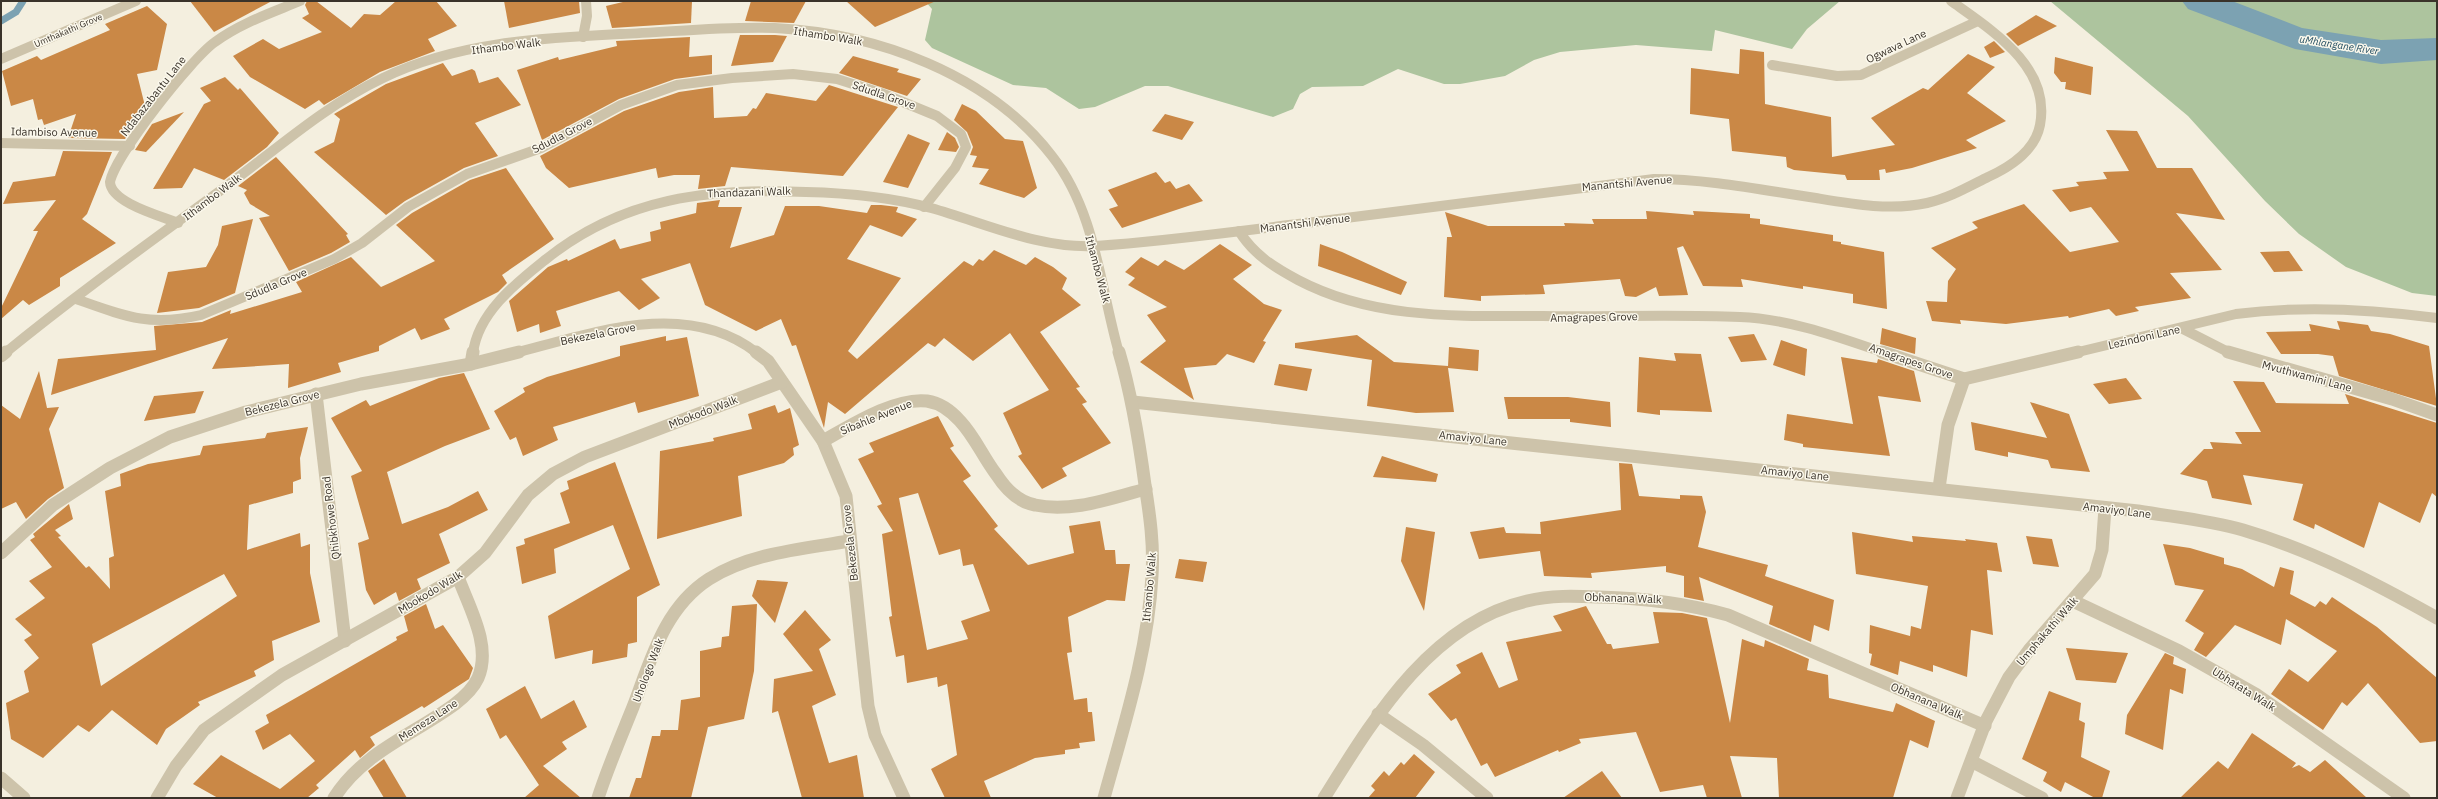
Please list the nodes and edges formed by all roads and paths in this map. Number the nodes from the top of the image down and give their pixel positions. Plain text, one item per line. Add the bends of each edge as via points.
1 (136, 1) edge
2 (300, 1) edge
3 (586, 1) edge
4 (1951, 1) edge
5 (1978, 21) junction
6 (583, 37) junction
7 (1, 59) edge
8 (1772, 65) dead end
9 (1, 143) edge
10 (130, 146) junction
11 (924, 207) junction
12 (178, 223) junction
13 (1239, 231) junction
14 (1094, 246) junction
15 (76, 299) junction
16 (2437, 318) edge
17 (2180, 328) junction
18 (1, 356) edge
19 (471, 364) junction
20 (1964, 379) junction
21 (782, 382) junction
22 (316, 394) junction
23 (1133, 402) junction
24 (2437, 415) edge
25 (823, 441) junction
26 (1939, 488) junction
27 (1146, 489) junction
28 (2104, 508) junction
29 (849, 542) junction
30 (1, 553) edge
31 (458, 577) junction
32 (2073, 601) junction
33 (2437, 618) edge
34 (345, 641) junction
35 (1378, 714) junction
36 (1985, 726) junction
37 (1973, 762) junction
38 (1, 778) edge
39 (24, 798) edge
40 (157, 798) edge
41 (334, 798) edge
42 (598, 798) edge
43 (904, 798) edge
44 (1104, 798) edge
45 (1324, 798) edge
46 (1487, 798) edge
47 (1957, 798) edge
48 (2042, 798) edge
49 (2404, 798) edge

1 - 7 street, Umthakathi Grove
2 - 10 street, Ndabazabantu Lane via 237,28 213,43 197,58
3 - 6 street via 587,16
4 - 5 street, Manantshi Avenue
5 - 8 street, Ogwava Lane via 1861,75 1837,76
5 - 13 street, Manantshi Avenue via 2015,52 2028,67 2038,88 2042,106 2040,125 2034,141 2020,160 1942,200 1918,205 1856,205 1676,178
6 - 12 street, Ithambo Walk via 471,50 396,71 336,106
6 - 14 street, Ithambo Walk via 784,29 860,40 894,50 970,84 1016,118 1059,166 1072,190
9 - 10 street, Idambiso Avenue
10 - 12 street, Ndabazabantu Lane via 112,175 111,188 123,200
11 - 14 street, Thandazani Walk via 1054,245
11 - 15 street, Sdudla Grove via 956,168 966,147 961,134 937,116 881,93 823,76 793,74 713,80 677,85 638,98 541,148 467,174 408,208 362,243 334,259 201,315 166,322 137,320
11 - 19 street, Thandazani Walk via 868,196 786,190 697,194 639,206 585,230 531,272 483,324 474,346
12 - 15 street, Ithambo Walk
13 - 14 street, Manantshi Avenue
13 - 20 street, Amagrapes Grove via 1257,256 1287,276 1323,293 1380,309 1417,315 1469,317 1742,317 1813,329
14 - 23 street, Ithambo Walk
15 - 18 street, Ithambo Walk
16 - 17 street, Lezindoni Lane via 2368,310 2274,309 2236,314
17 - 20 street, Lezindoni Lane
17 - 24 street, Mvuthwamini Lane via 2234,355 2392,399
19 - 21 street, Bekezela Grove via 580,336 668,322 709,328 742,341 768,361
19 - 22 street, Bekezela Grove
20 - 26 street via 1948,425
21 - 25 street, Bekezela Grove
21 - 31 street, Mbokodo Walk via 567,465 539,484 528,495 485,553
22 - 30 street, Bekezela Grove via 246,412 170,437 110,468 53,505
22 - 34 street, Qhibkhowe Road
23 - 26 street, Amaviyo Lane
23 - 27 street, Ithambo Walk
25 - 27 street, Sibahle Avenue via 856,423 892,408 913,401 928,401 941,406 959,420 1005,487 1014,496 1026,502 1035,505 1068,505
25 - 29 street, Bekezela Grove via 839,474 846,496
26 - 28 street, Amaviyo Lane
27 - 44 street, Ithambo Walk via 1153,542 1143,648
28 - 32 street, Umphakathi Walk via 2100,563 2095,574
28 - 33 street, Amaviyo Lane via 2138,511 2242,530 2352,572
29 - 42 street, Uhologo Walk via 765,556 739,564 717,575 684,599 673,613 653,651
29 - 43 street, Bekezela Grove via 868,706 875,735
31 - 34 street, Mbokodo Walk
31 - 41 street, Memeza Lane via 479,633 482,664 473,686 451,708 380,750 359,766
32 - 36 street, Umphakathi Walk via 2055,618 2020,660 1997,698
32 - 49 street, Ubhatata Walk via 2179,651 2257,695
34 - 40 street, Mbokodo Walk via 282,675 204,730 176,766
35 - 36 street, Obhanana Walk via 1432,653 1497,612 1536,599 1614,597 1682,602 1728,615
35 - 45 street, Obhanana Walk
35 - 46 street via 1423,745
36 - 37 street, Umphakathi Walk
37 - 47 street, Umphakathi Walk
37 - 48 street
38 - 39 street

